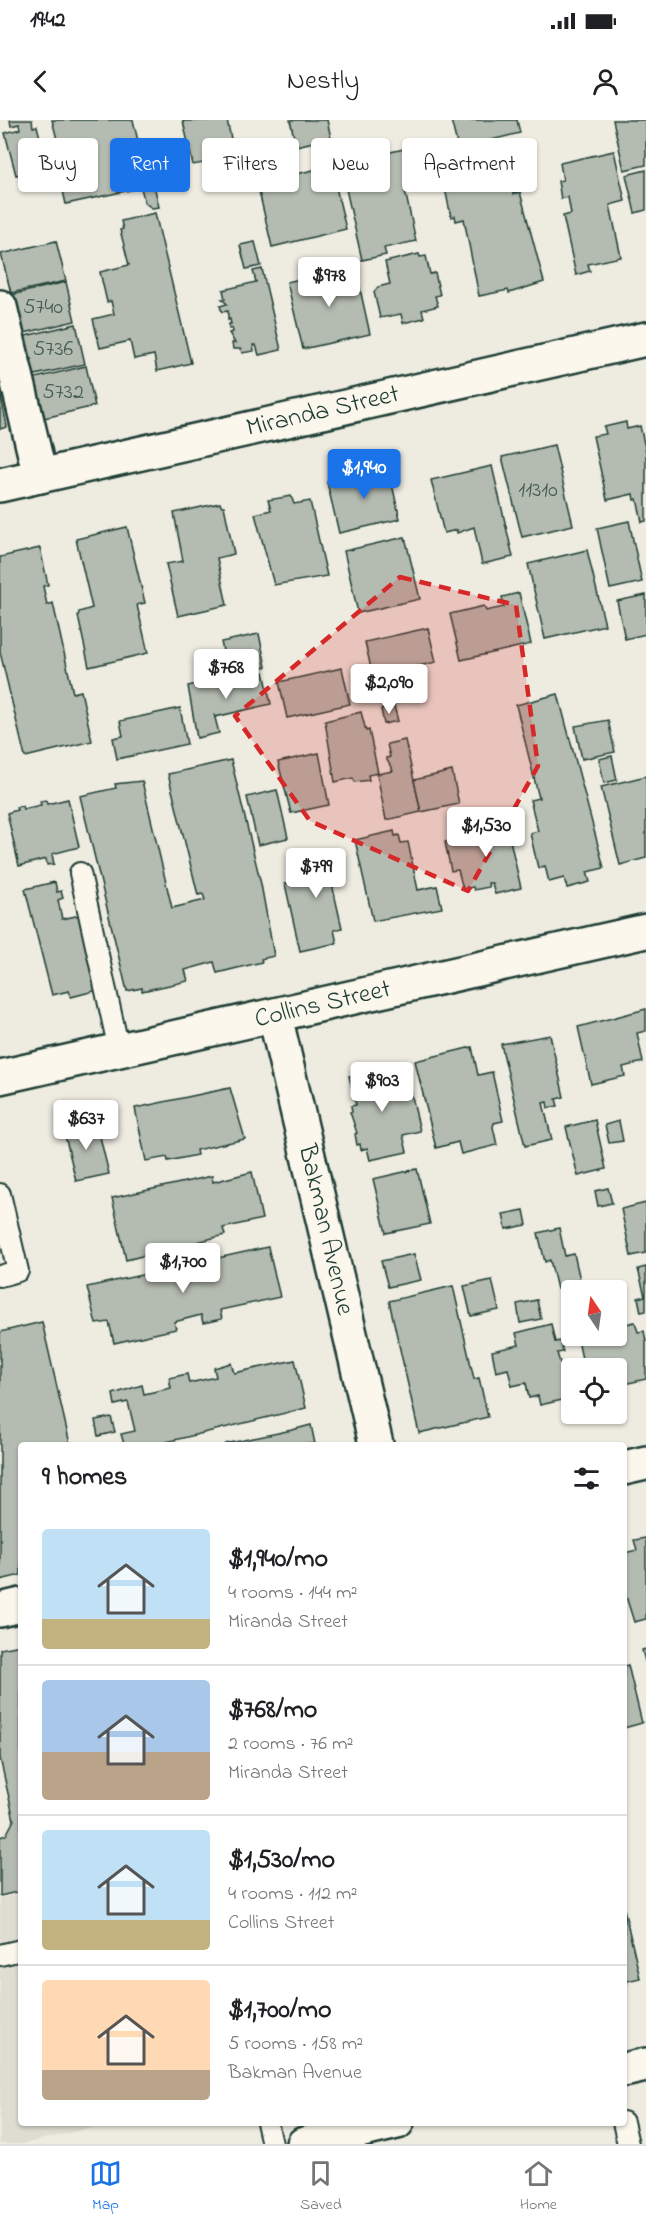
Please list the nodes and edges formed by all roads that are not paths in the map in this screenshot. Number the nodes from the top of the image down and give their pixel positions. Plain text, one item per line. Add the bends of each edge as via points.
1 (0, 307) edge
2 (646, 339) edge
3 (40, 476) junction
4 (0, 485) edge
5 (80, 873) dead end
6 (646, 931) edge
7 (275, 1016) junction
8 (119, 1050) junction
9 (0, 1077) edge
10 (0, 1194) edge
11 (0, 1276) edge
12 (376, 1442) edge
13 (646, 1463) edge
14 (627, 1467) edge
15 (18, 1606) edge
16 (0, 1610) edge
17 (18, 1951) edge
18 (0, 1955) edge
19 (646, 2065) edge
20 (627, 2069) edge
21 (268, 2126) edge
22 (380, 2126) edge
23 (624, 2126) edge
24 (272, 2144) edge
25 (304, 2144) edge
26 (628, 2144) edge

1 - 3 street
2 - 3 street, Miranda Street
3 - 4 street, Miranda Street
5 - 8 lane
6 - 7 street, Collins Street
7 - 8 street, Collins Street
7 - 12 street, Bakman Avenue
8 - 9 street, Collins Street
10 - 11 lane via 18,1271
13 - 14 street
15 - 16 street
17 - 18 lane
19 - 20 street
21 - 24 lane
22 - 25 street
23 - 26 lane

